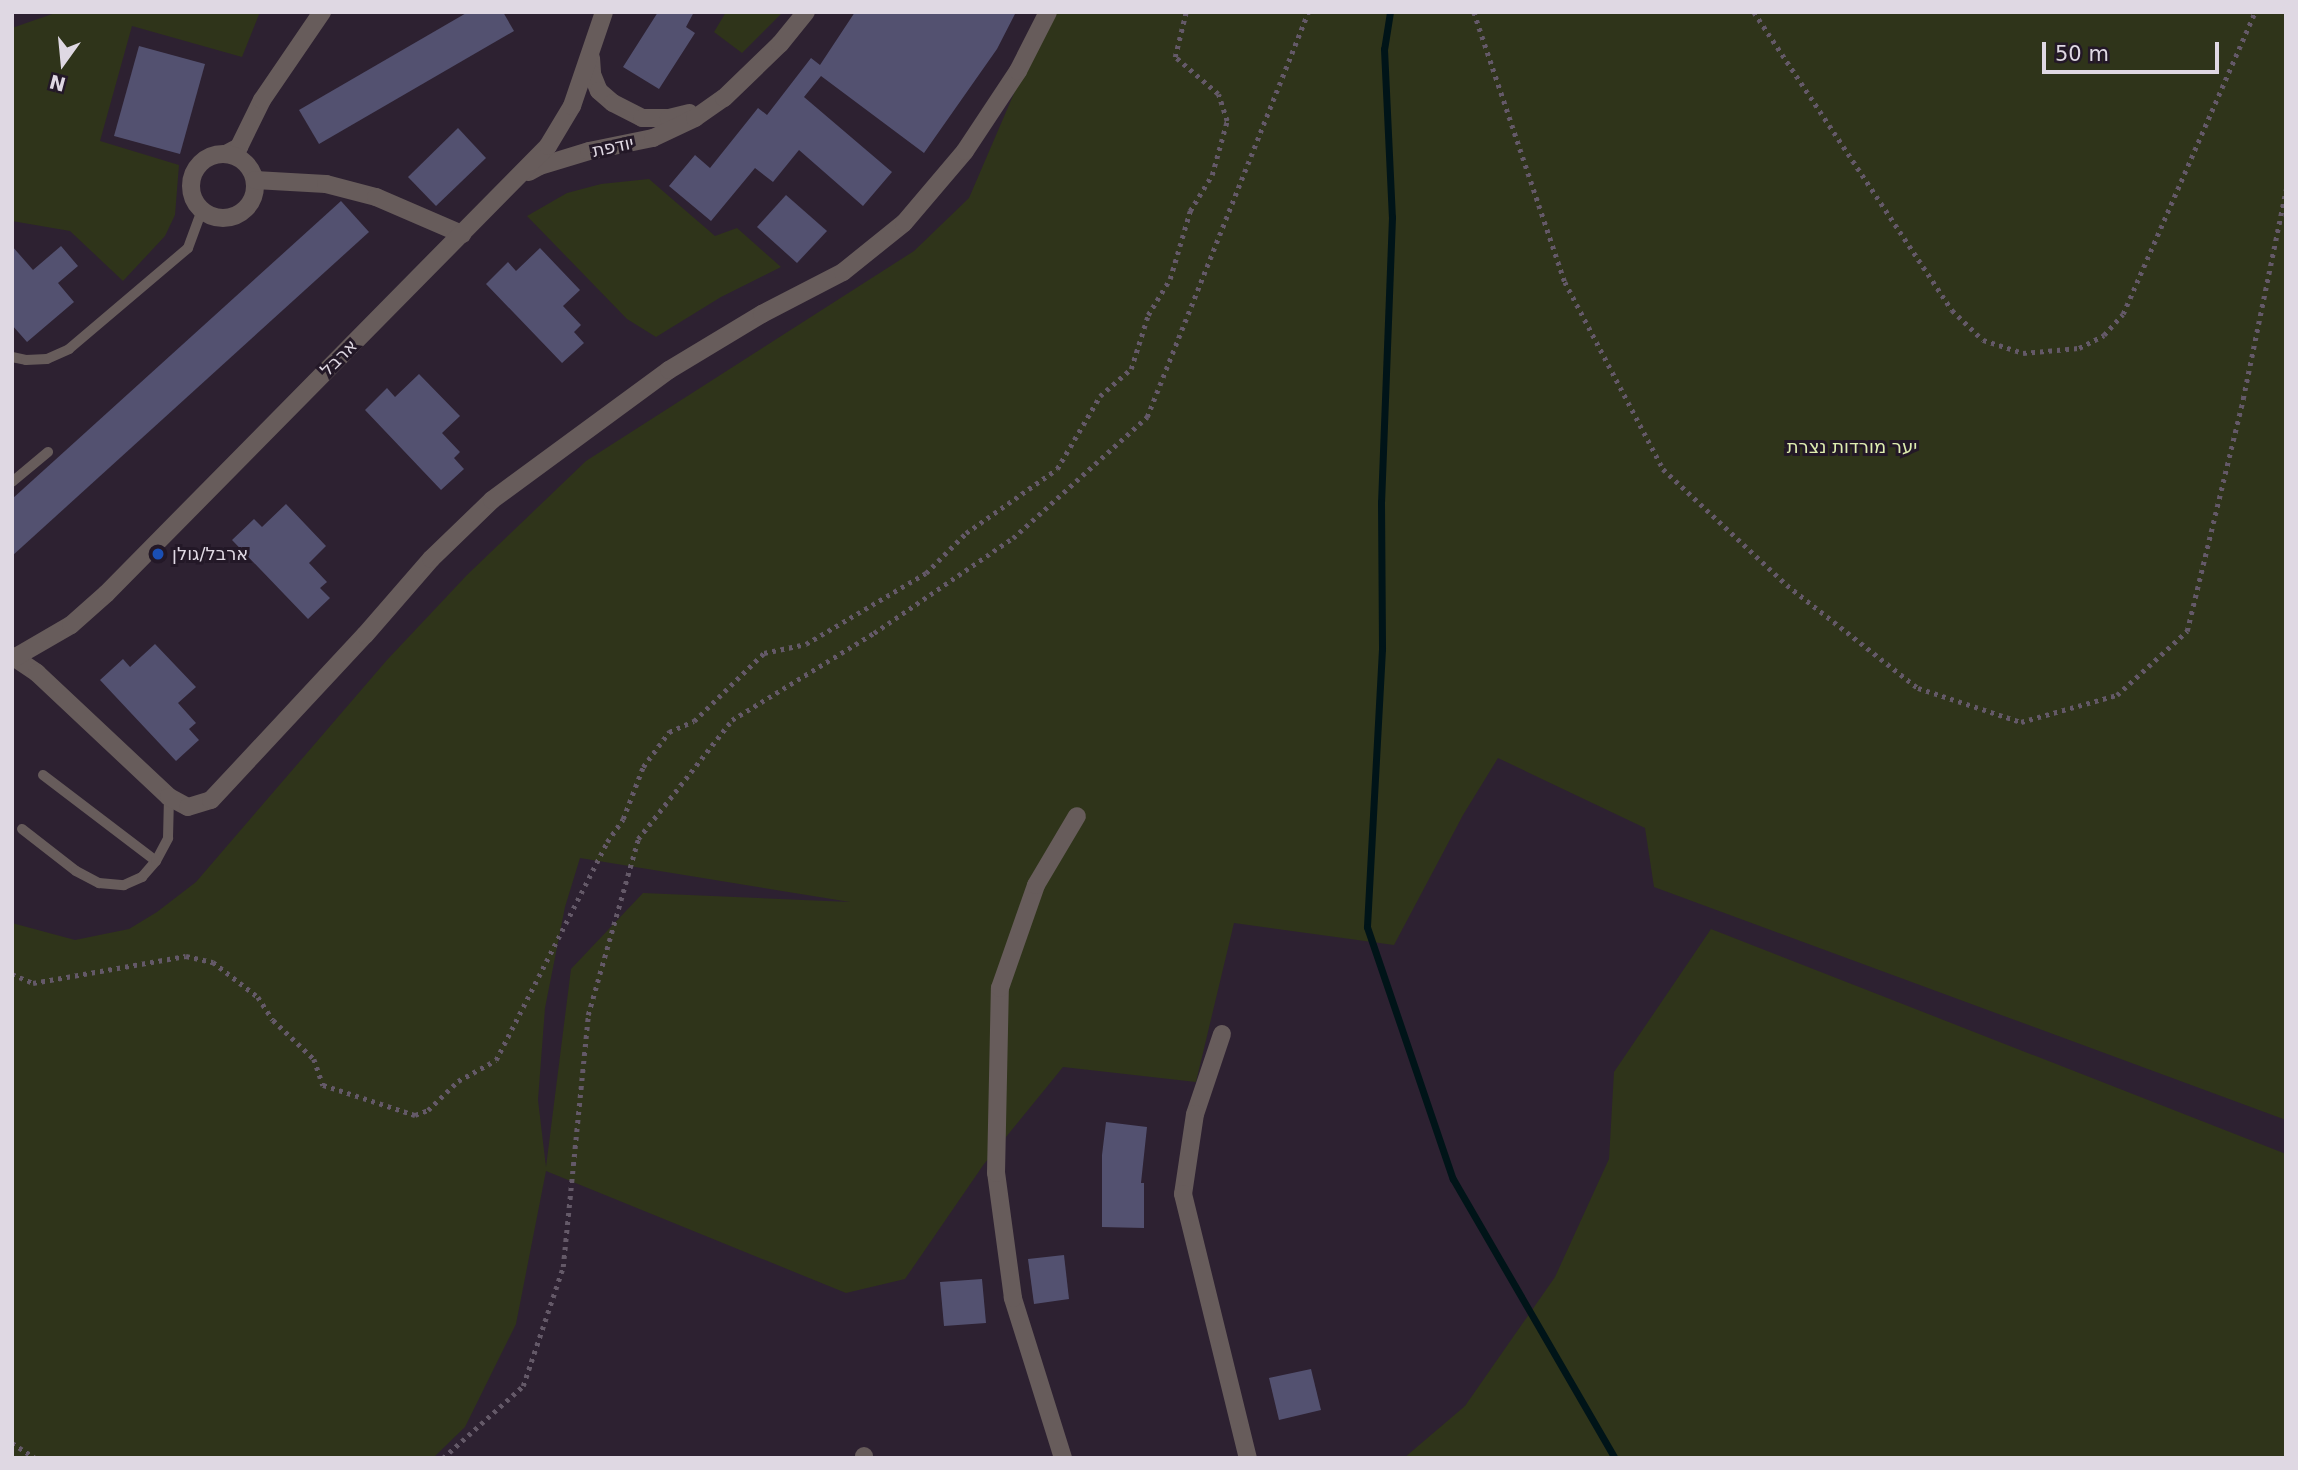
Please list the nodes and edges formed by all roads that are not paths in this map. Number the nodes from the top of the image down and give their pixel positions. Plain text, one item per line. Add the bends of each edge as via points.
1 (322, 12) edge
2 (604, 12) edge
3 (806, 12) edge
4 (1048, 12) edge
5 (590, 53) junction
6 (709, 108) junction
7 (226, 154) junction
8 (255, 180) junction
9 (514, 181) junction
10 (202, 210) junction
11 (463, 234) junction
12 (12, 357) edge
13 (48, 452) dead end
14 (12, 482) edge
15 (13, 657) edge
16 (44, 775) dead end
17 (169, 797) junction
18 (1077, 816) dead end
19 (22, 828) dead end
20 (156, 861) junction
21 (1222, 1034) dead end
22 (1063, 1458) edge
23 (1248, 1458) edge

1 - 7 street via 261,100 239,147
2 - 5 street, ארבל
3 - 6 street, יודפת via 780,44
4 - 17 street via 1018,71 965,151 904,223 843,272 669,370 492,500 431,559 211,800 188,807
5 - 6 street, יודפת via 599,91 642,118 669,118
5 - 9 street, ארבל via 572,106 548,146
6 - 9 street, יודפת via 653,138 540,166
7 - 8 street via 243,161
7 - 10 street via 205,160 196,169 192,191
8 - 10 street via 252,200 236,215 214,216
8 - 11 street via 326,184 376,197
9 - 11 street, ארבל
10 - 12 lane via 188,248 69,349 47,359
11 - 15 street, ארבל via 106,594 71,625
13 - 14 lane
15 - 17 street via 37,673
16 - 20 lane
17 - 20 lane via 169,838
18 - 22 street via 1036,885 1000,988 999,1027 996,1173 1013,1298
19 - 20 lane via 76,871 99,883 124,885 142,877
21 - 23 street via 1195,1114 1182,1194

